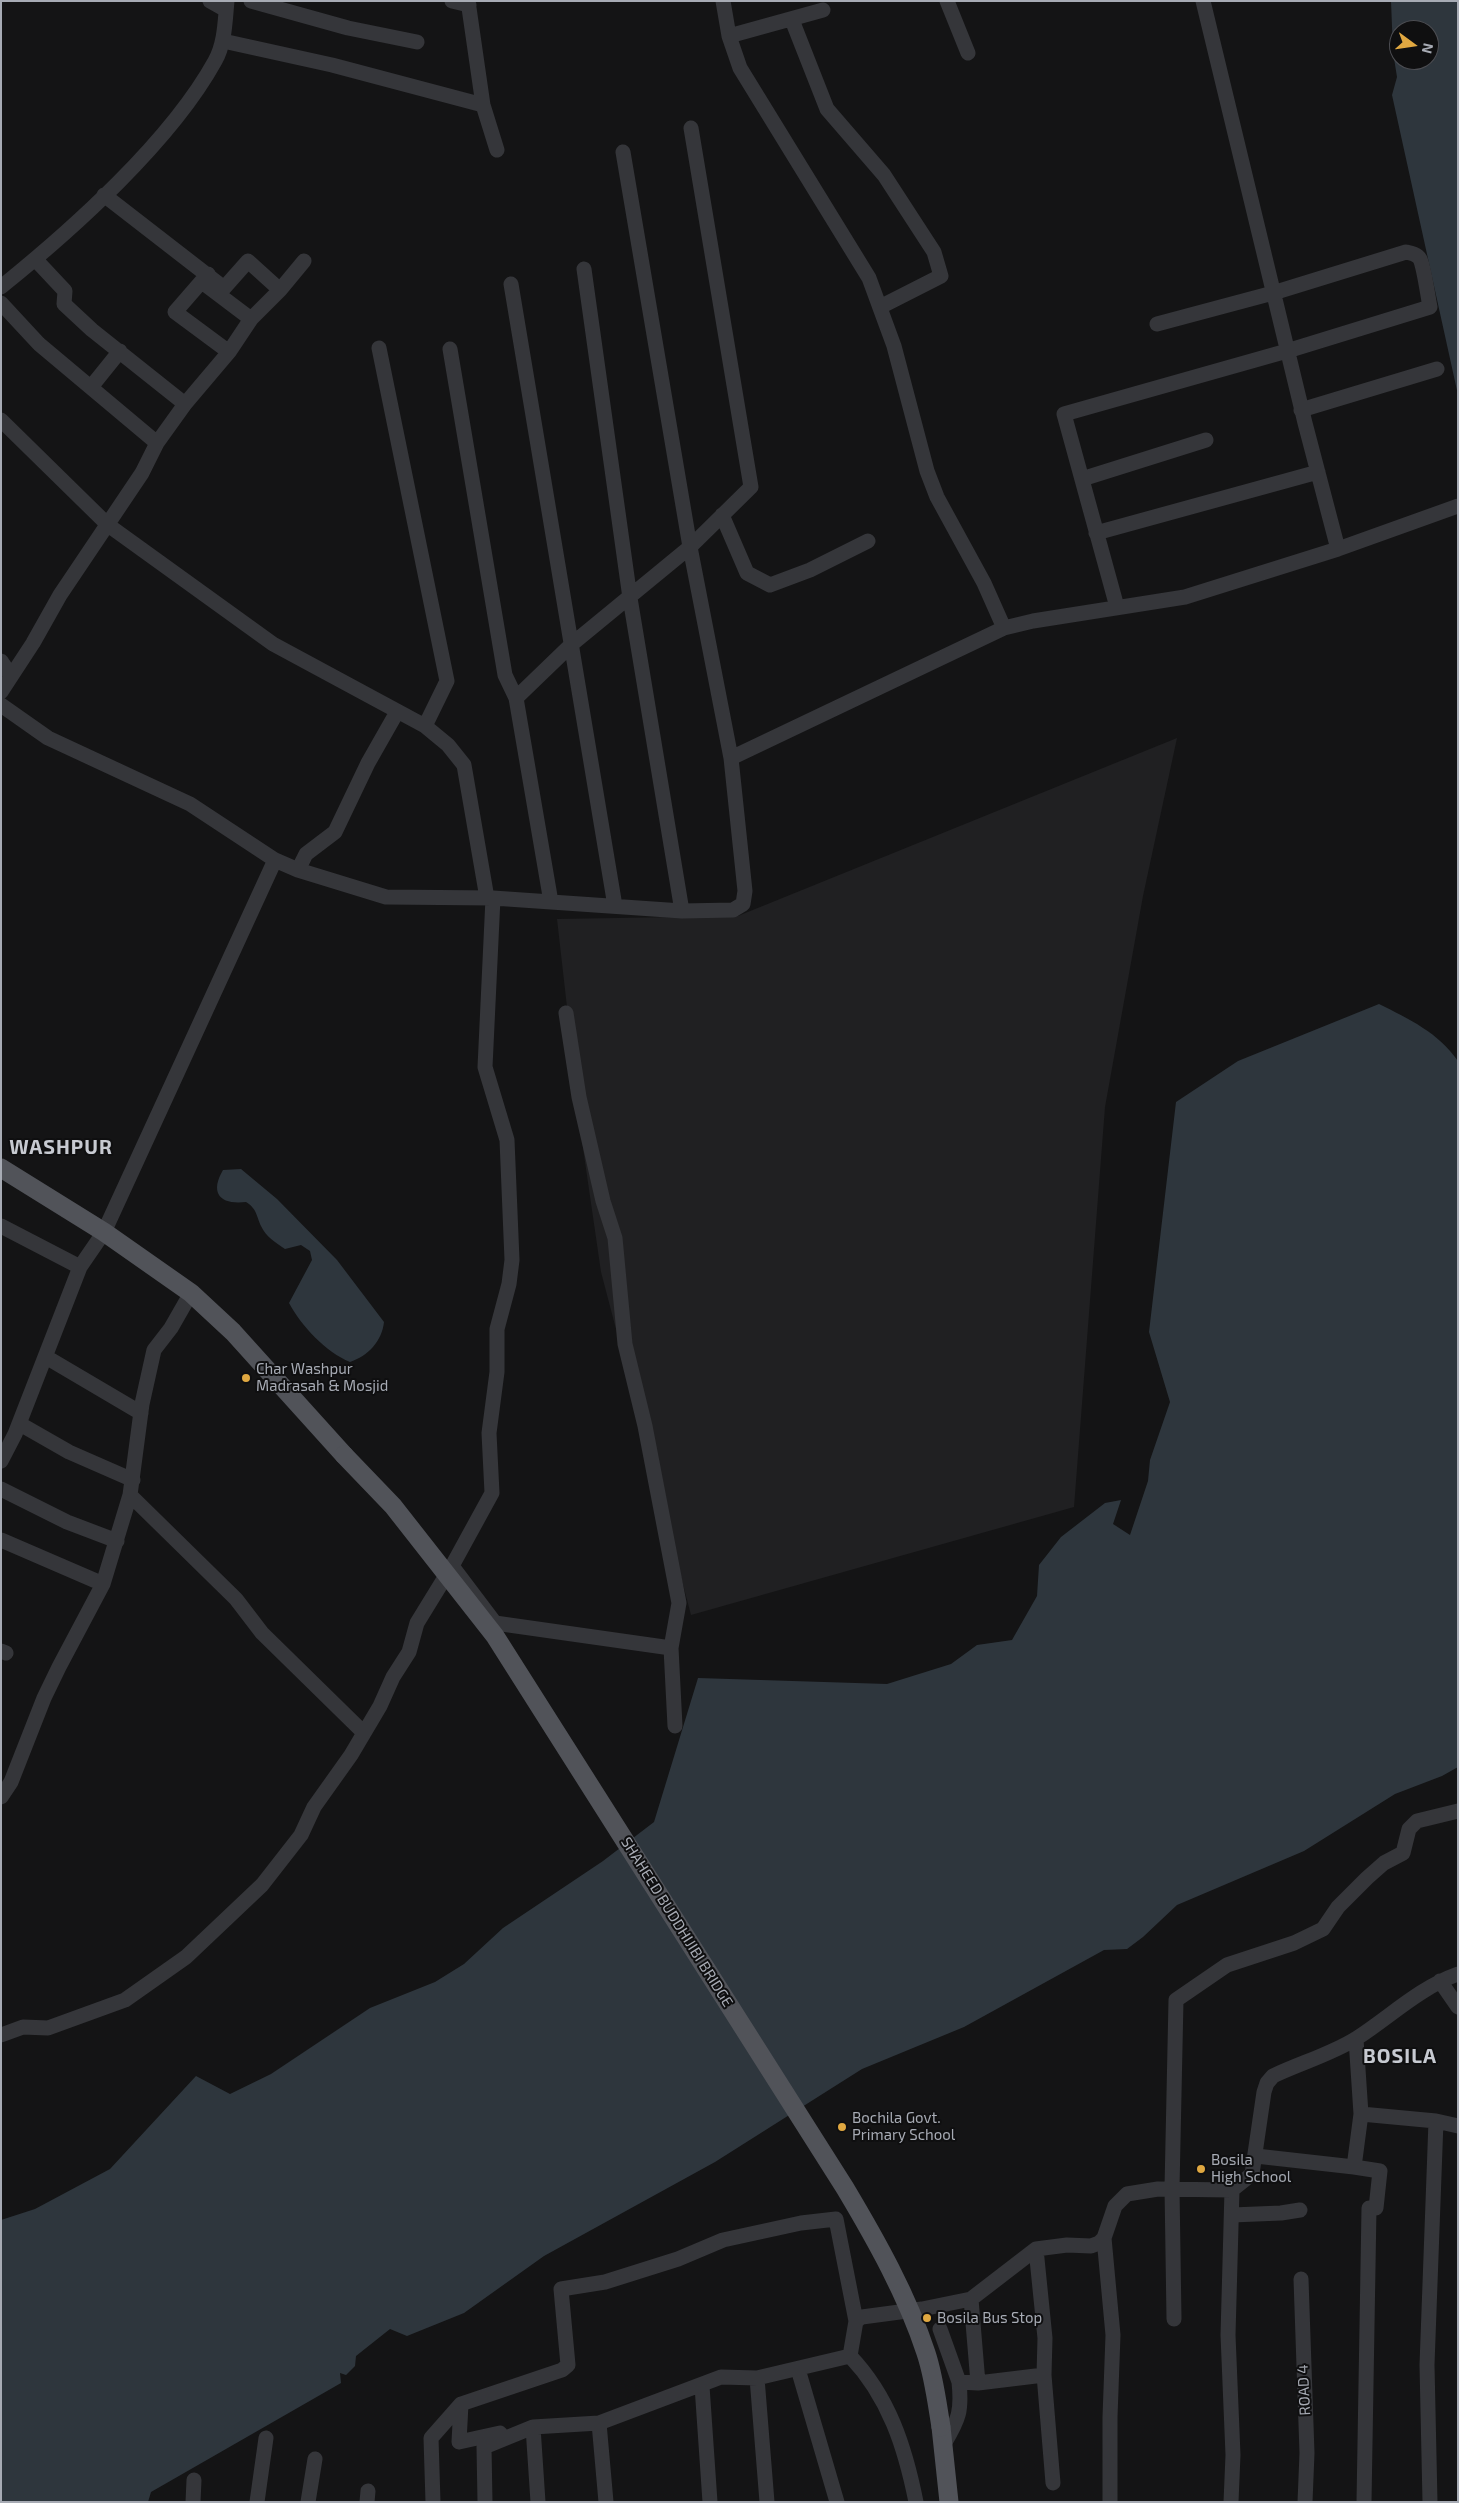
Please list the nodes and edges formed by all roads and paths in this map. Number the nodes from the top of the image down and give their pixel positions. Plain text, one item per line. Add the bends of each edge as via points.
1 (210, 1) edge
2 (251, 1) edge
3 (452, 1) edge
4 (724, 1) edge
5 (947, 1) edge
6 (1203, 1) edge
7 (469, 3) edge
8 (226, 5) edge
9 (823, 10) dead end
10 (792, 20) junction
11 (729, 36) junction
12 (223, 41) junction
13 (417, 42) dead end
14 (968, 53) dead end
15 (484, 105) junction
16 (691, 128) dead end
17 (497, 150) dead end
18 (623, 152) dead end
19 (104, 195) junction
20 (35, 259) junction
21 (304, 261) dead end
22 (584, 269) dead end
23 (205, 278) junction
24 (511, 284) dead end
25 (1, 287) edge
26 (280, 290) junction
27 (1273, 293) junction
28 (1, 303) edge
29 (880, 307) junction
30 (251, 319) junction
31 (1157, 324) dead end
32 (379, 348) dead end
33 (450, 349) dead end
34 (120, 351) junction
35 (1287, 351) junction
36 (229, 352) junction
37 (1437, 369) dead end
38 (91, 386) junction
39 (185, 404) junction
40 (1301, 410) junction
41 (5, 429) edge
42 (1206, 440) dead end
43 (157, 443) junction
44 (1318, 472) junction
45 (1082, 479) junction
46 (1458, 506) edge
47 (722, 515) junction
48 (108, 525) junction
49 (1096, 533) junction
50 (868, 541) dead end
51 (690, 547) junction
52 (1338, 549) junction
53 (630, 598) junction
54 (1117, 607) junction
55 (1004, 628) junction
56 (572, 644) junction
57 (1, 661) edge
58 (11, 676) junction
59 (1, 692) edge
60 (516, 698) junction
61 (1, 704) edge
62 (397, 712) junction
63 (425, 726) junction
64 (731, 758) junction
65 (275, 860) junction
66 (298, 870) junction
67 (490, 898) junction
68 (551, 902) junction
69 (615, 906) junction
70 (682, 911) junction
71 (566, 1013) dead end
72 (1, 1168) edge
73 (1, 1226) edge
74 (104, 1232) junction
75 (80, 1267) junction
76 (191, 1294) junction
77 (46, 1356) junction
78 (141, 1414) junction
79 (20, 1424) junction
80 (1, 1461) edge
81 (132, 1487) junction
82 (1, 1489) edge
83 (1, 1540) edge
84 (117, 1541) junction
85 (452, 1566) junction
86 (103, 1584) junction
87 (671, 1648) junction
88 (675, 1726) dead end
89 (364, 1732) junction
90 (1, 1798) edge
91 (1458, 1811) edge
92 (1458, 1974) edge
93 (1440, 1981) junction
94 (1458, 2007) edge
95 (1, 2035) edge
96 (1356, 2039) junction
97 (1361, 2114) junction
98 (1436, 2121) junction
99 (1458, 2126) edge
100 (1256, 2156) junction
101 (1354, 2167) junction
102 (1172, 2188) junction
103 (1232, 2190) junction
104 (1300, 2210) dead end
105 (1232, 2215) junction
106 (1104, 2238) junction
107 (1036, 2249) junction
108 (1301, 2279) dead end
109 (971, 2299) junction
110 (1174, 2319) dead end
111 (856, 2321) junction
112 (940, 2329) dead end
113 (850, 2356) junction
114 (798, 2369) junction
115 (1044, 2375) junction
116 (757, 2378) junction
117 (959, 2382) junction
118 (978, 2383) junction
119 (702, 2386) junction
120 (462, 2404) junction
121 (598, 2423) junction
122 (533, 2428) junction
123 (942, 2436) junction
124 (504, 2437) junction
125 (266, 2438) dead end
126 (315, 2459) dead end
127 (194, 2480) dead end
128 (1053, 2483) dead end
129 (193, 2502) edge
130 (257, 2502) edge
131 (308, 2502) edge
132 (433, 2502) edge
133 (485, 2502) edge
134 (538, 2502) edge
135 (606, 2502) edge
136 (710, 2502) edge
137 (767, 2502) edge
138 (837, 2502) edge
139 (916, 2502) edge
140 (950, 2502) edge
141 (1110, 2502) edge
142 (1231, 2502) edge
143 (1305, 2502) edge
144 (1364, 2502) edge
145 (1430, 2502) edge

1 - 8 street
2 - 13 street via 348,28
3 - 7 street
4 - 11 street
5 - 14 street
6 - 27 street
7 - 15 street
8 - 12 street
9 - 10 street
10 - 11 street
10 - 29 street via 827,110 884,175 934,252 941,276
11 - 29 street via 740,68 869,278
12 - 15 street via 332,65
12 - 19 street via 215,60 176,118
15 - 17 street
16 - 47 street via 751,487
18 - 51 street
19 - 20 street
19 - 23 street
20 - 25 street
20 - 34 street via 65,291 64,304
21 - 26 street
22 - 53 street
23 - 26 street via 224,288 248,260
23 - 30 street
23 - 36 street via 175,312
24 - 56 street
26 - 30 street
27 - 31 street
27 - 35 street
27 - 35 street via 1406,252 1420,260 1428,290 1430,307
28 - 38 street via 39,344
29 - 55 street via 937,498 984,583
30 - 36 street
32 - 63 street via 447,681
33 - 60 street via 505,675
34 - 38 street
34 - 39 street
35 - 40 street
35 - 45 street via 1064,414
36 - 39 street
37 - 40 street
38 - 43 street
39 - 43 street
40 - 44 street
41 - 48 street
42 - 45 street
43 - 48 street via 142,473
44 - 49 street
44 - 52 street
45 - 49 street
46 - 52 street
47 - 50 street via 747,573 770,585 810,570
47 - 51 street
48 - 58 street via 60,595
48 - 62 street via 273,644
49 - 54 street
51 - 53 street
51 - 64 street
52 - 54 street via 1185,596
53 - 56 street
53 - 70 street
54 - 55 street
55 - 64 street
56 - 60 street
56 - 69 street
57 - 58 street
58 - 59 street
60 - 68 street
61 - 65 street via 48,738 190,804
62 - 63 street
62 - 66 street via 335,832 306,854
63 - 67 street via 448,745 464,765
64 - 70 street via 745,891 743,904 733,910
65 - 66 street
65 - 74 street
66 - 67 street via 386,897
67 - 68 street
67 - 85 street via 485,1067 507,1140 512,1260 497,1329 497,1372 489,1433 492,1493
68 - 69 street
69 - 70 street
71 - 87 street via 579,1097 615,1238 625,1344 645,1426 679,1603
72 - 74 main road, SHAHEED BUDDHIJIBI BRIDGE
73 - 75 street
74 - 75 street
74 - 76 main road, SHAHEED BUDDHIJIBI BRIDGE
75 - 77 street
76 - 78 street via 154,1350
76 - 123 main road, SHAHEED BUDDHIJIBI BRIDGE, bridge via 233,1332 393,1506 495,1636 877,2243 919,2333 932,2378
77 - 78 street
77 - 79 street
78 - 81 street
79 - 80 street
79 - 81 street
81 - 84 street
81 - 89 street via 236,1599 262,1633
82 - 84 street via 67,1522
83 - 86 street
84 - 86 street
85 - 87 street via 495,1623
85 - 89 street via 417,1623 409,1652
86 - 90 street via 58,1667 11,1782
87 - 88 street
89 - 95 street via 314,1807 301,1835 262,1885 186,1958 125,2000 48,2028 23,2027
91 - 102 street via 1417,1821 1409,1829 1404,1852 1373,1873 1338,1907 1323,1929 1294,1943 1226,1965 1176,2000
92 - 93 street
93 - 94 street
93 - 96 street
96 - 97 street
96 - 100 street via 1273,2076 1267,2082
97 - 98 street
97 - 101 street
98 - 99 street
98 - 145 street via 1427,2365
100 - 101 street
100 - 103 street via 1252,2174
101 - 144 street via 1380,2171 1376,2208 1369,2208
102 - 103 street
102 - 106 street via 1128,2194 1115,2206
102 - 110 street
103 - 105 street
104 - 105 street
105 - 142 street via 1228,2335 1233,2455
106 - 107 street via 1091,2246
106 - 141 street via 1113,2335
107 - 109 street
107 - 115 street via 1045,2338
108 - 143 street, ROAD 4 via 1307,2453
109 - 111 street via 862,2317
109 - 118 street
111 - 113 street
111 - 120 street via 836,2219 761,2231 723,2240 678,2259 604,2282 561,2289 568,2365 562,2370
112 - 117 street
113 - 114 street
113 - 139 street via 869,2376 889,2414 900,2440
114 - 116 street
114 - 138 street
115 - 118 street
115 - 128 street
116 - 119 street via 721,2377
116 - 137 street
117 - 118 street
117 - 123 street via 961,2404 958,2421
119 - 121 street
119 - 136 street
120 - 124 street via 460,2442 502,2433
120 - 132 street via 432,2438
121 - 122 street
121 - 135 street
122 - 124 street
122 - 134 street
123 - 140 main road, SHAHEED BUDDHIJIBI BRIDGE
124 - 133 street via 484,2447
125 - 130 street
126 - 131 street
127 - 129 street

